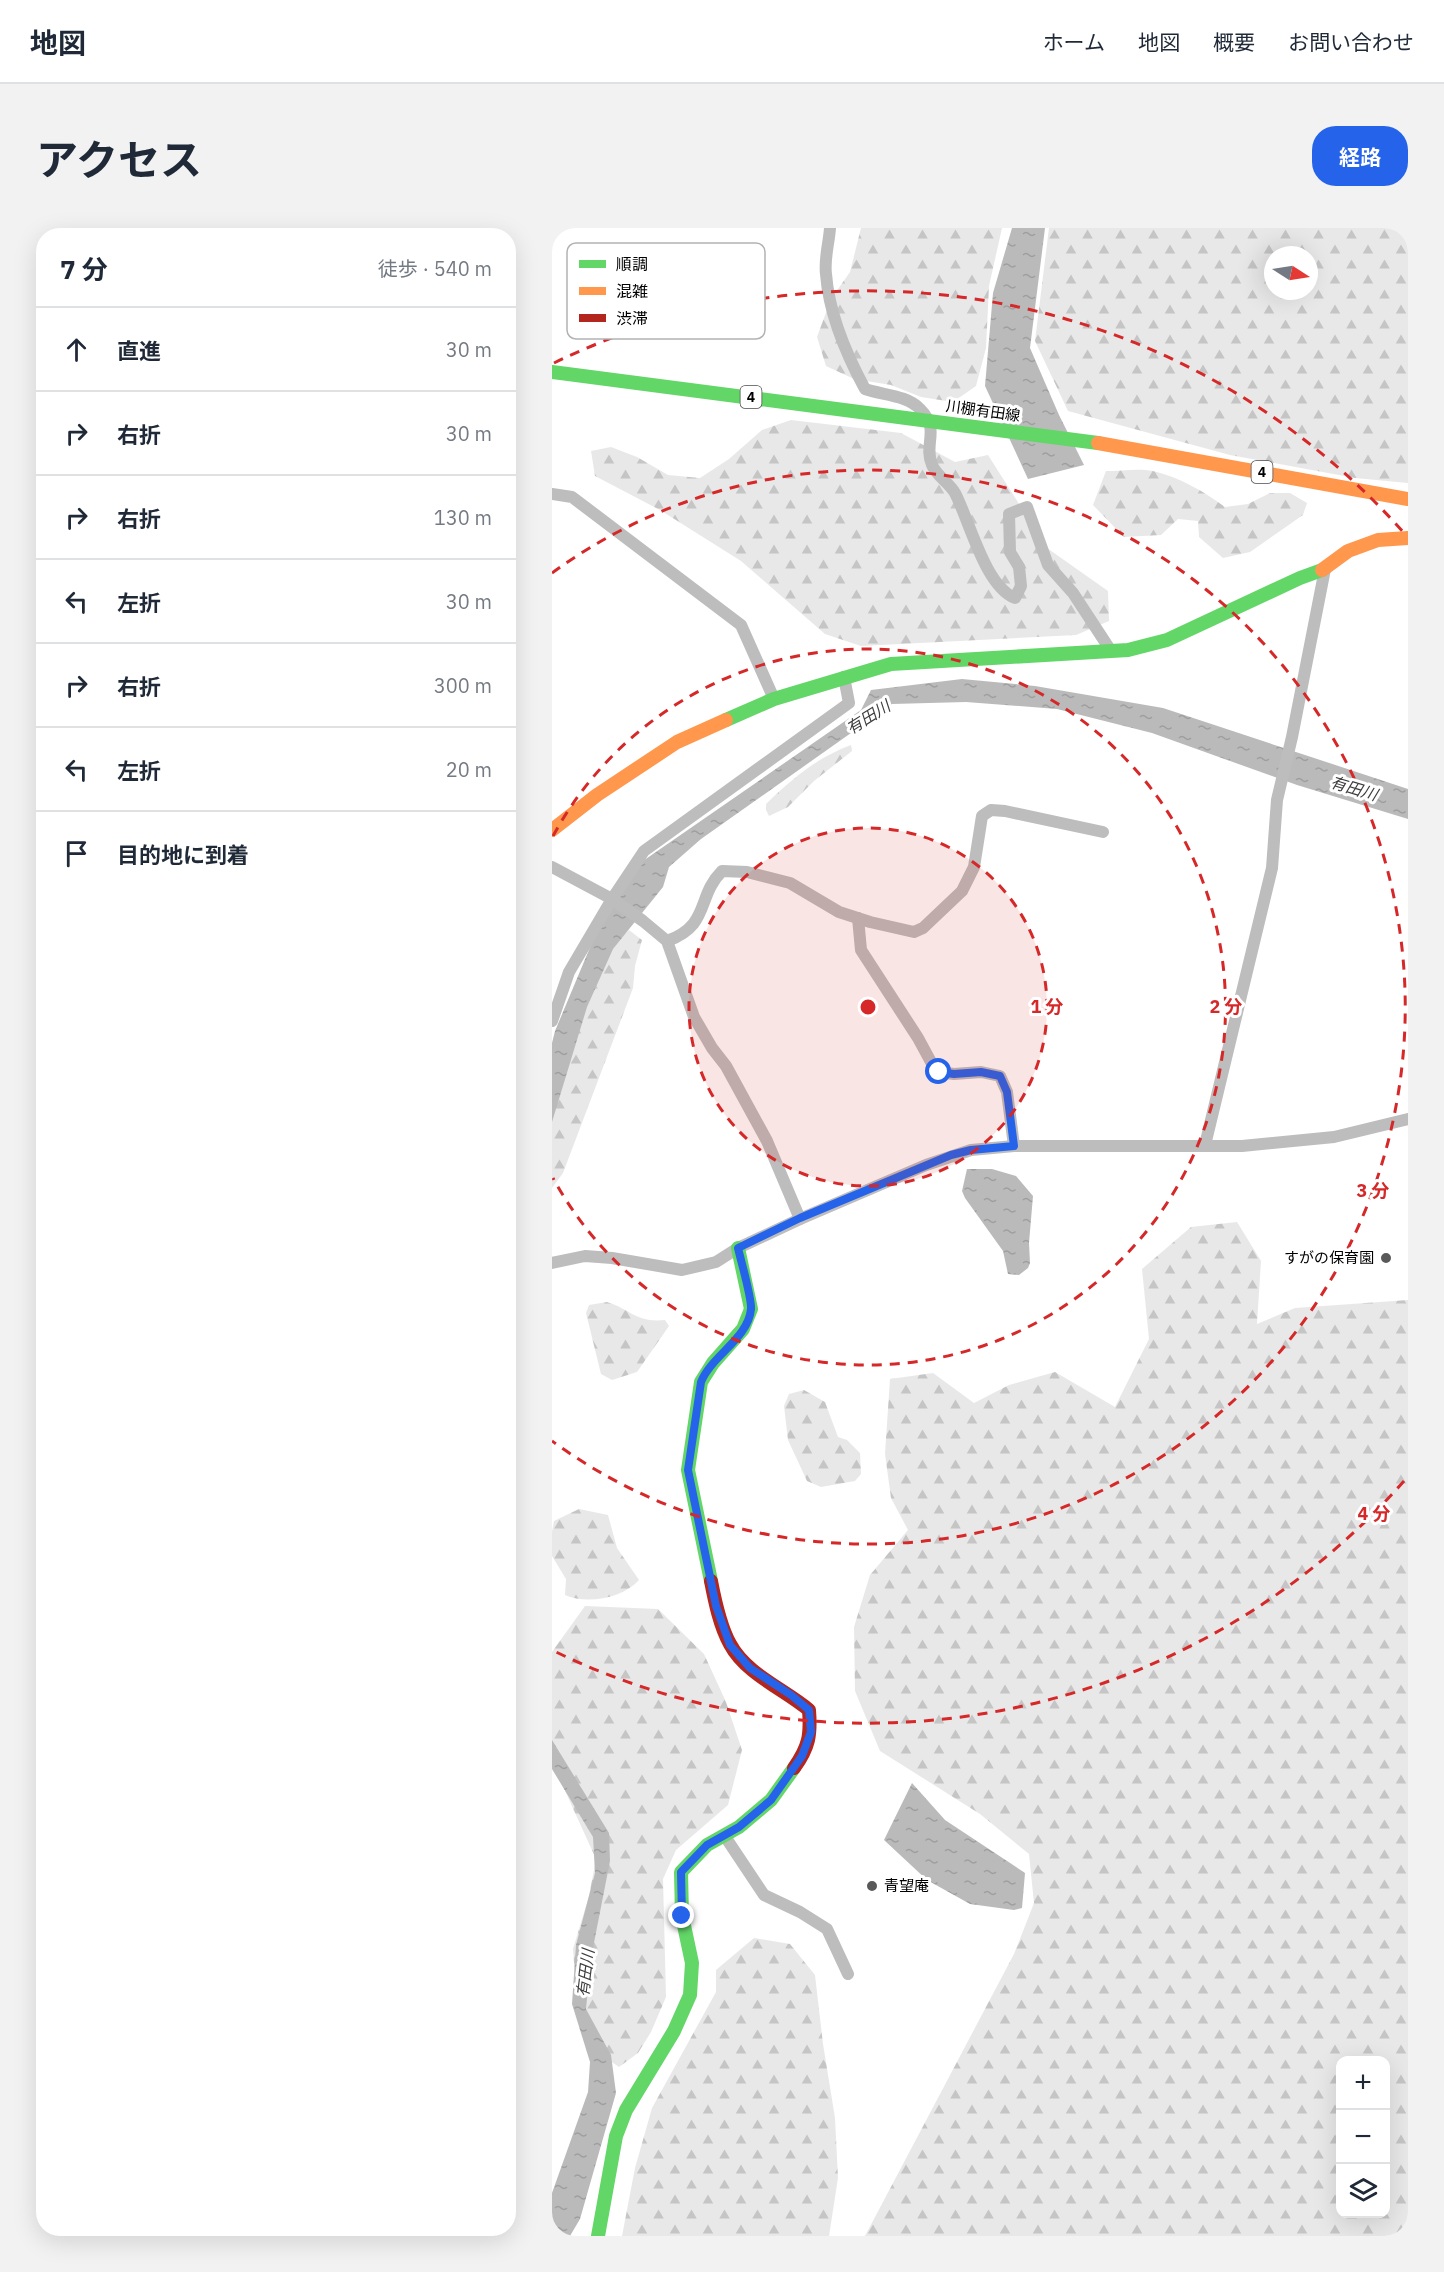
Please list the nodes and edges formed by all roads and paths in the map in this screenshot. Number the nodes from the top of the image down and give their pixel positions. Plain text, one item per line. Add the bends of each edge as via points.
1 (830, 228) edge
2 (552, 372) edge
3 (931, 420) junction
4 (552, 494) edge
5 (1408, 499) edge
6 (1408, 538) edge
7 (1325, 569) junction
8 (1111, 651) junction
9 (844, 677) junction
10 (774, 699) junction
11 (559, 816) edge
12 (552, 830) edge
13 (1103, 832) dead end
14 (552, 867) edge
15 (612, 899) junction
16 (858, 918) junction
17 (667, 941) junction
18 (552, 1021) edge
19 (1408, 1119) edge
20 (1205, 1145) junction
21 (1014, 1146) junction
22 (800, 1218) junction
23 (738, 1248) junction
24 (552, 1263) edge
25 (724, 1836) junction
26 (848, 1974) dead end
27 (598, 2236) edge

1 - 3 street via 826,274 849,359 865,389 918,406
2 - 3 street, 川棚有田線 / 4
3 - 5 street, 川棚有田線 / 4 via 1115,446
3 - 8 street via 932,465 954,491 992,579 1005,594 1016,598 1021,586 1019,567 1010,552 1009,514 1027,507 1048,565 1073,593
4 - 10 street via 572,497 741,625
6 - 7 street via 1378,540 1348,551
7 - 8 street via 1167,640
7 - 20 street via 1277,800 1272,868
8 - 9 street via 918,661
9 - 10 street
9 - 15 street via 849,703 644,851
10 - 11 street via 677,741
11 - 12 street
13 - 16 street via 991,810 982,816 974,867 962,891 923,928 914,932
14 - 15 street
15 - 17 street
15 - 18 street via 569,972
16 - 17 street via 839,912 790,883 747,872 722,871 714,879 694,926
16 - 21 street via 861,950 930,1062 939,1072 1000,1076 1007,1092
17 - 22 street via 694,1017 767,1141
19 - 20 street via 1335,1137 1242,1146
20 - 21 street
21 - 22 street via 951,1155
22 - 23 street
23 - 24 street via 716,1262 682,1270 585,1256
23 - 25 street via 751,1308 742,1331 705,1372 701,1382 688,1470 716,1606 730,1645 750,1668 809,1710 811,1732 802,1756 771,1800
25 - 26 street via 764,1895 827,1929
25 - 27 street via 707,1845 681,1872 682,1916 692,1962 690,1995 619,2128

